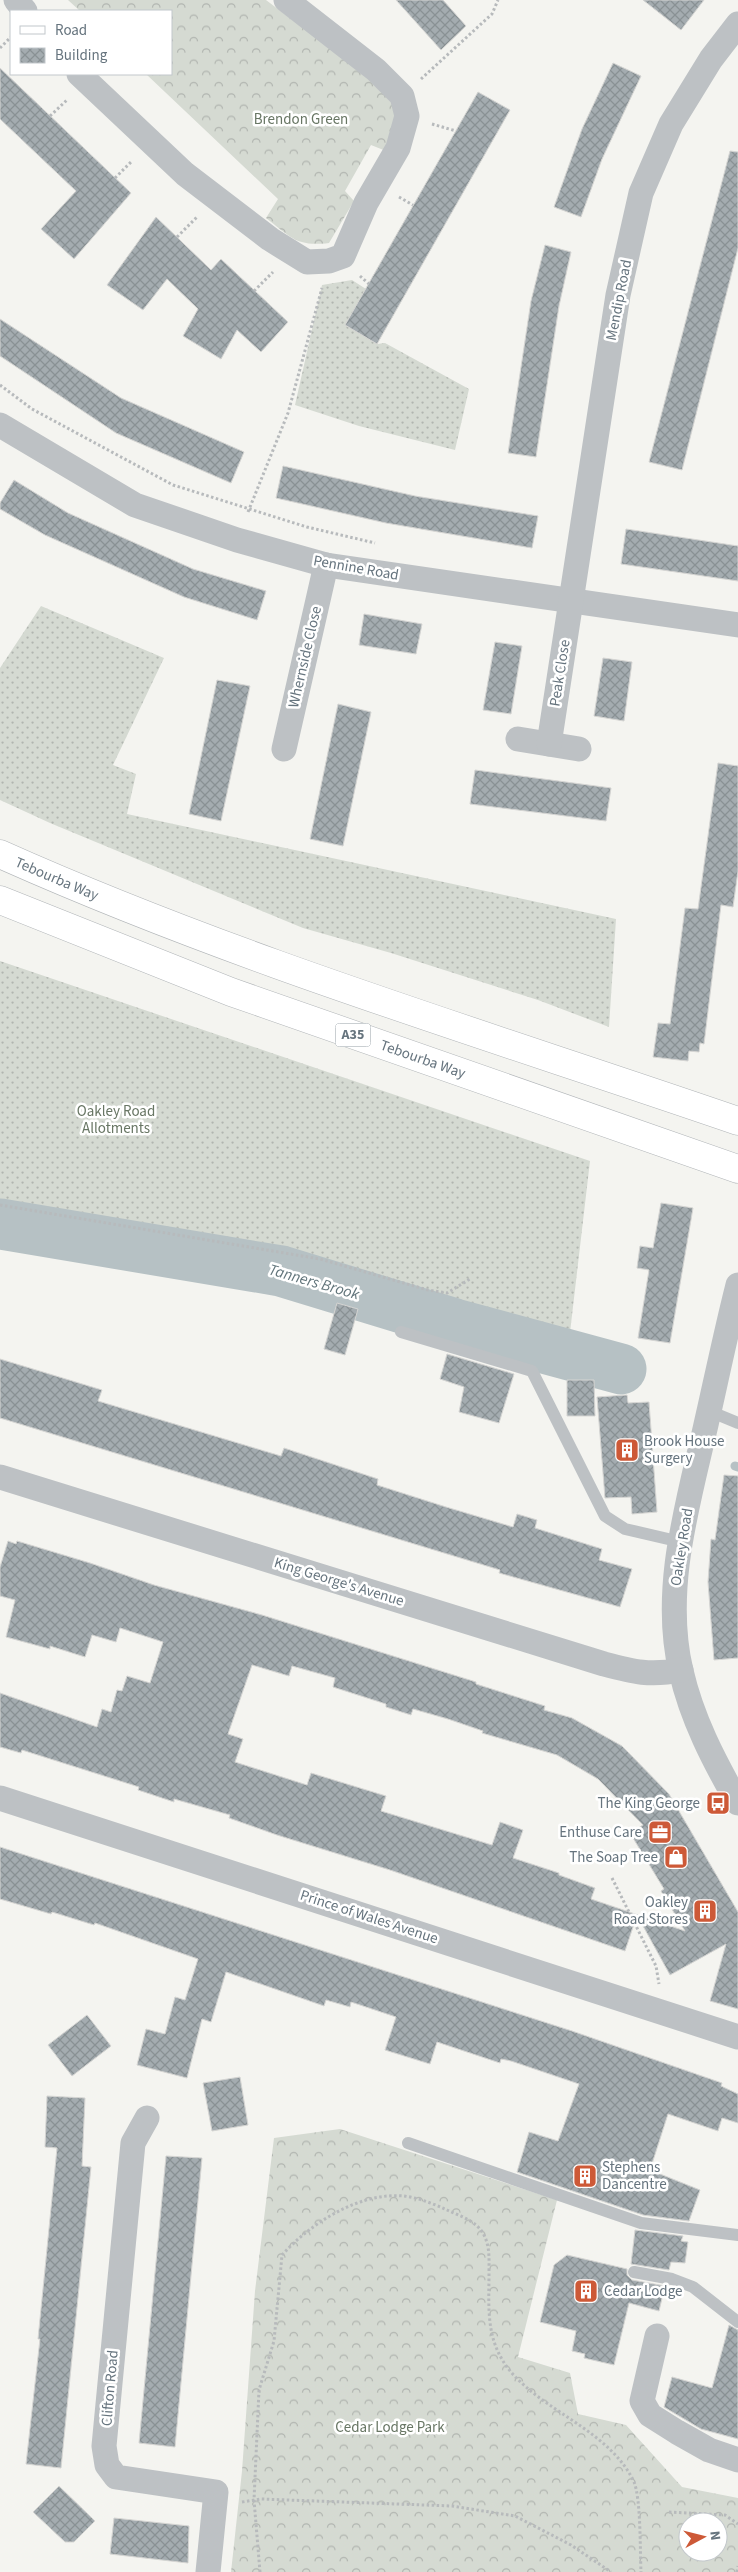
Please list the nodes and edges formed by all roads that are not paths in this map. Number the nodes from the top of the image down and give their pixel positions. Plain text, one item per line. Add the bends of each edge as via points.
1 (16, 0) edge
2 (286, 0) edge
3 (24, 10) edge
4 (738, 24) edge
5 (80, 75) edge
6 (0, 425) edge
7 (326, 565) junction
8 (571, 601) junction
9 (738, 625) edge
10 (518, 739) dead end
11 (549, 744) junction
12 (284, 749) dead end
13 (579, 749) dead end
14 (0, 854) edge
15 (0, 900) edge
16 (738, 1121) edge
17 (738, 1169) edge
18 (738, 1285) edge
19 (401, 1332) dead end
20 (709, 1411) junction
21 (738, 1423) edge
22 (0, 1477) edge
23 (681, 1542) junction
24 (681, 1670) junction
25 (0, 1798) edge
26 (738, 1803) edge
27 (738, 2037) edge
28 (146, 2118) dead end
29 (408, 2143) dead end
30 (738, 2236) edge
31 (634, 2272) dead end
32 (738, 2322) edge
33 (657, 2336) dead end
34 (738, 2460) edge
35 (208, 2572) edge

1 - 3 street
2 - 5 street via 376,70 402,96 407,116 398,148 366,203 343,256 329,261 307,262 270,239 185,174
4 - 8 street, Mendip Road via 671,124 641,193 618,295
6 - 7 street, Pennine Road via 135,505 237,540
7 - 8 street, Pennine Road
7 - 12 street, Whernside Close
8 - 9 street, Pennine Road
8 - 11 street, Peak Close
10 - 11 street
11 - 13 street
14 - 16 main road, Tebourba Way via 220,945
15 - 17 main road, Tebourba Way / A35 via 231,992
18 - 20 street, Oakley Road
19 - 23 lane via 532,1371 605,1516 625,1529
20 - 21 lane
20 - 23 street, Oakley Road
22 - 24 street, King George's Avenue via 628,1671 652,1674
23 - 24 street, Oakley Road via 675,1618
24 - 26 street, Oakley Road via 698,1724
25 - 27 street, Prince of Wales Avenue
28 - 35 street, Clifton Road via 133,2143 104,2446 107,2466 116,2477 216,2492
29 - 30 lane via 641,2223
31 - 32 lane via 672,2279 693,2287
33 - 34 street via 642,2402 650,2416 709,2450

